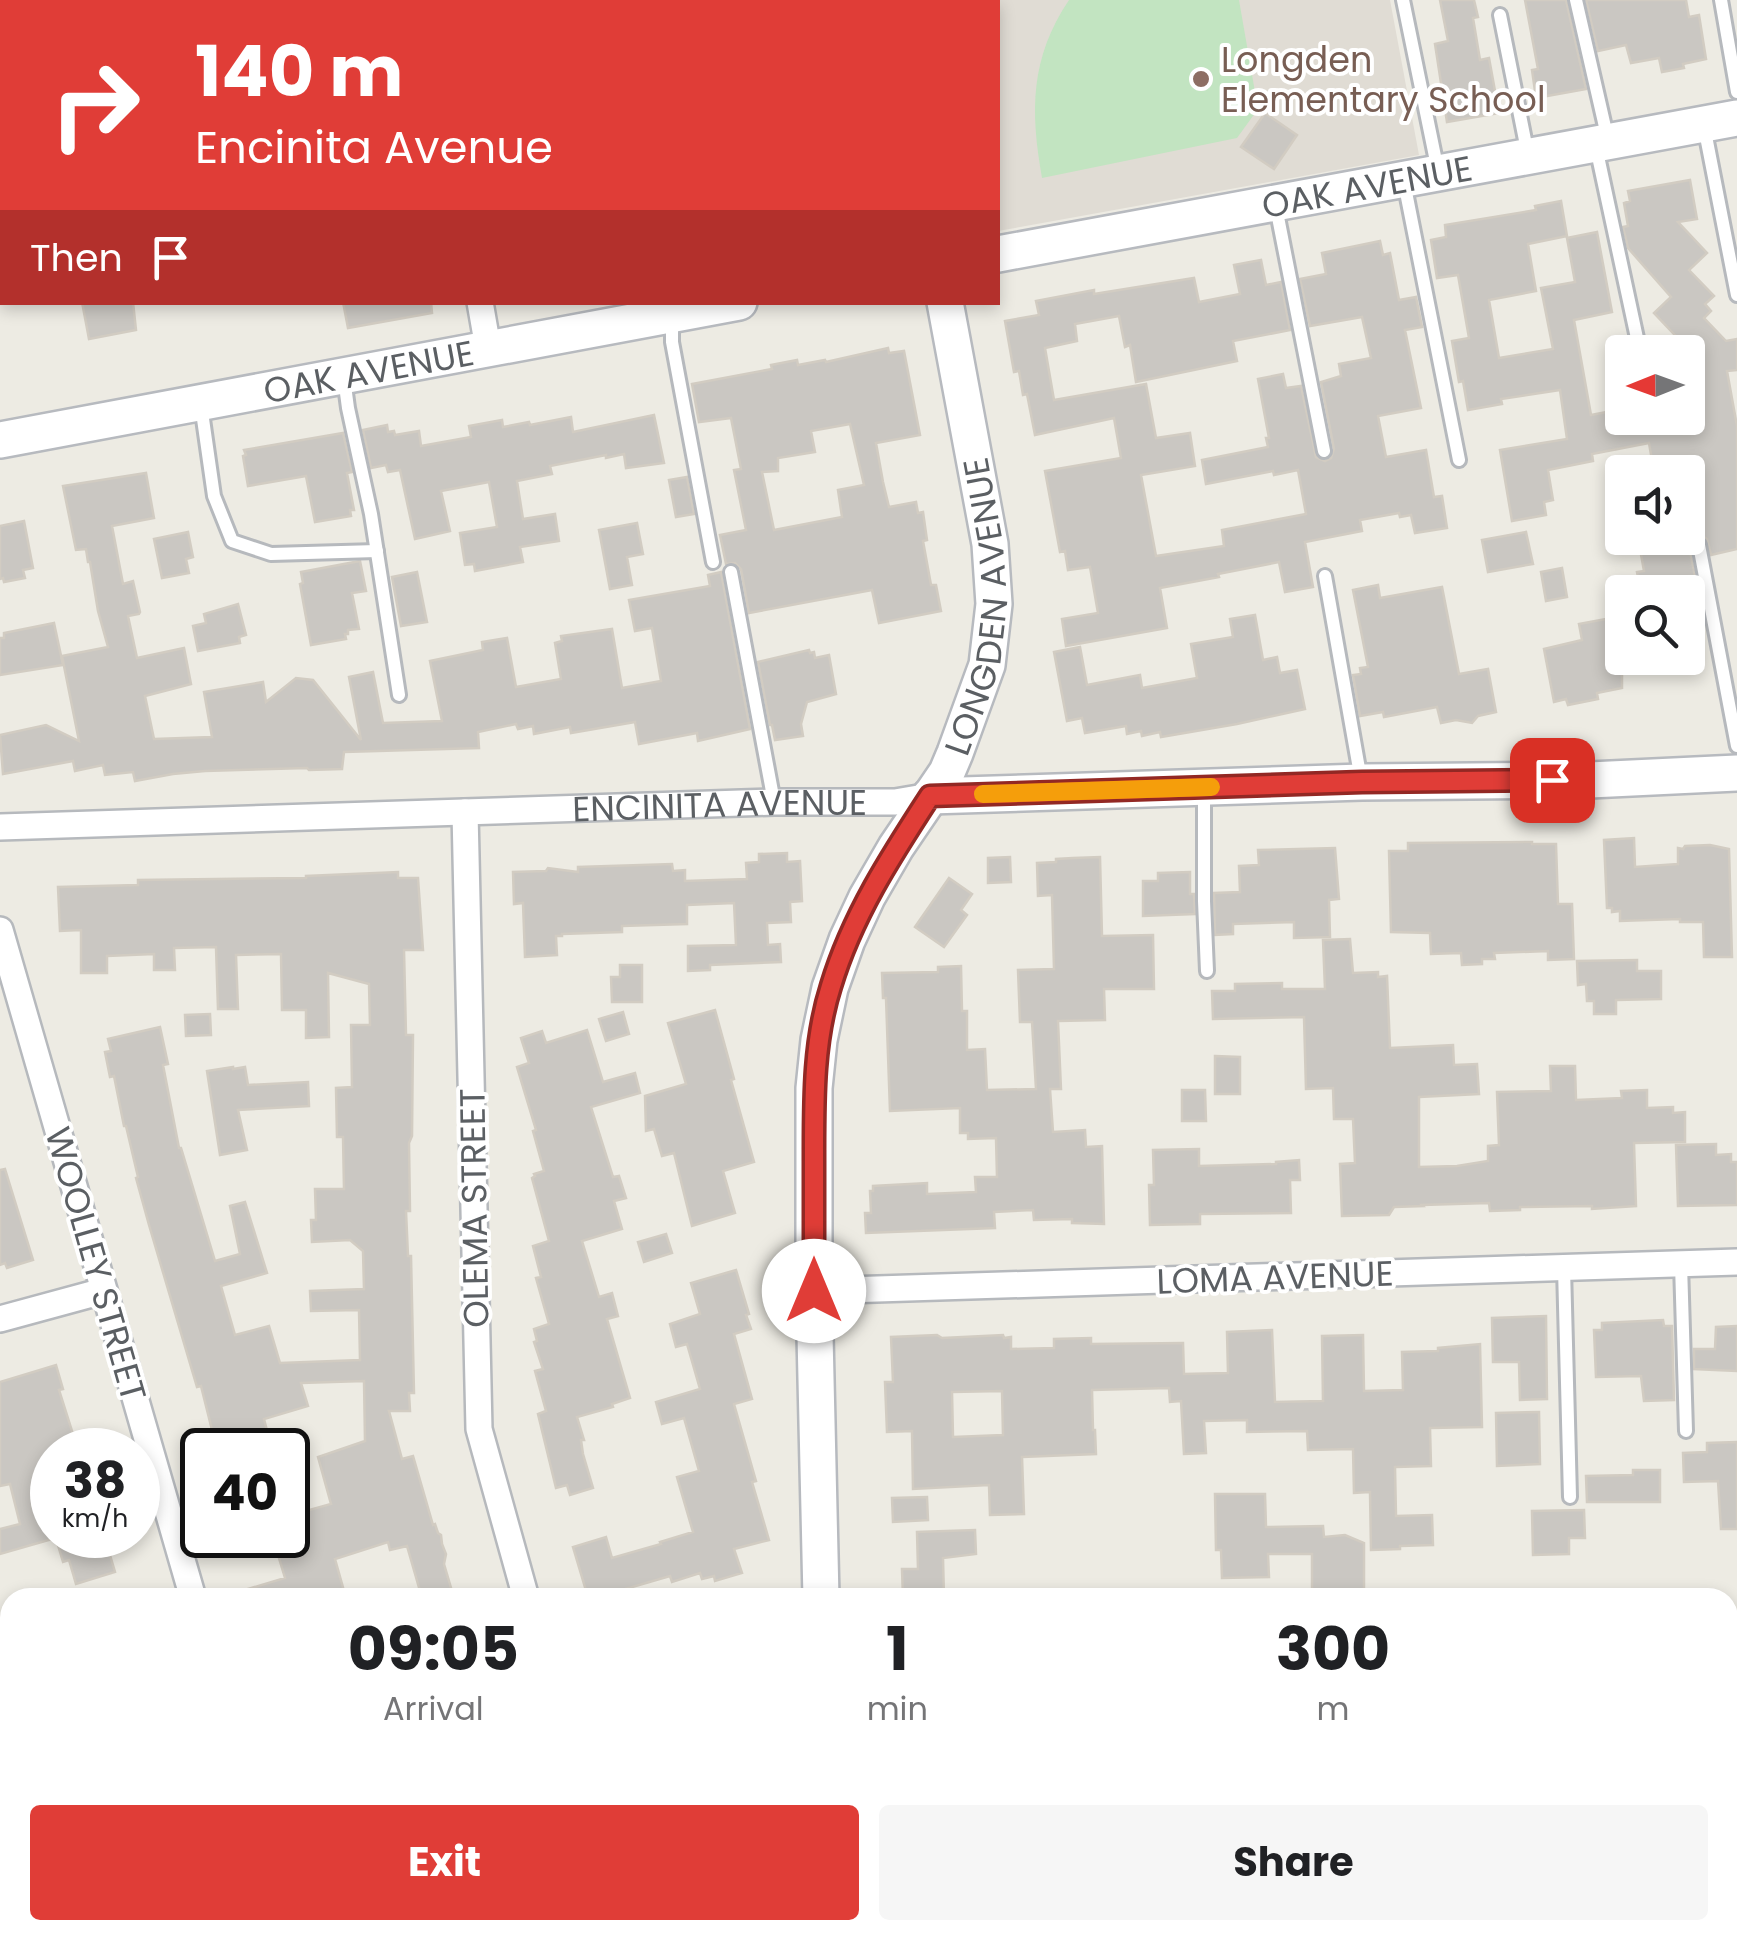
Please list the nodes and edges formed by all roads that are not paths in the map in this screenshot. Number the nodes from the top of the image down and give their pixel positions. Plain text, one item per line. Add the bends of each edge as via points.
1 (1402, 0) edge
2 (1576, 0) edge
3 (1722, 0) edge
4 (1500, 15) dead end
5 (1737, 92) edge
6 (1720, 122) edge
7 (1602, 144) junction
8 (1528, 157) junction
9 (1438, 174) junction
10 (1404, 179) junction
11 (1276, 204) junction
12 (1000, 254) edge
13 (1737, 296) edge
14 (481, 305) edge
15 (721, 305) edge
16 (947, 305) edge
17 (672, 315) junction
18 (1637, 335) edge
19 (488, 348) junction
20 (343, 376) junction
21 (200, 402) junction
22 (0, 440) edge
23 (1324, 452) dead end
24 (1459, 460) dead end
25 (377, 551) junction
26 (1700, 555) edge
27 (714, 562) dead end
28 (732, 572) dead end
29 (1325, 576) dead end
30 (399, 696) dead end
31 (1737, 746) edge
32 (1737, 773) edge
33 (1362, 782) junction
34 (1204, 788) junction
35 (930, 796) junction
36 (774, 802) junction
37 (465, 812) junction
38 (0, 826) edge
39 (0, 930) edge
40 (1208, 971) dead end
41 (1737, 1262) edge
42 (1681, 1264) junction
43 (1564, 1268) junction
44 (103, 1291) junction
45 (814, 1291) junction
46 (0, 1319) edge
47 (1686, 1430) dead end
48 (1570, 1497) dead end
49 (191, 1588) edge
50 (523, 1588) edge
51 (821, 1588) edge

1 - 9 lane
2 - 7 lane
3 - 5 lane
4 - 8 lane
6 - 7 street, OAK AVENUE
6 - 13 lane
7 - 8 street, OAK AVENUE
7 - 18 lane
8 - 9 street, OAK AVENUE
9 - 10 street, OAK AVENUE
10 - 11 street, OAK AVENUE
10 - 24 lane
11 - 12 street, OAK AVENUE
11 - 23 lane
14 - 19 street
15 - 17 street, OAK AVENUE
16 - 35 street, LONGDEN AVENUE via 990,544 994,604 972,711
17 - 19 street, OAK AVENUE
17 - 27 lane
19 - 20 street, OAK AVENUE
20 - 21 street, OAK AVENUE
20 - 25 lane
21 - 22 street, OAK AVENUE
21 - 25 lane via 214,496 232,541 272,554
25 - 30 lane
26 - 31 lane
28 - 36 lane
29 - 33 lane
32 - 33 street, ENCINITA AVENUE
33 - 34 street, ENCINITA AVENUE
34 - 35 street, ENCINITA AVENUE
34 - 40 lane
35 - 36 street, ENCINITA AVENUE
35 - 45 street, LONGDEN AVENUE via 868,897 830,988 814,1088
36 - 37 street, ENCINITA AVENUE
37 - 38 street, ENCINITA AVENUE
37 - 50 street, OLEMA STREET via 479,1429
39 - 44 street, WOOLLEY STREET
41 - 42 street, LOMA AVENUE
42 - 43 street, LOMA AVENUE
42 - 47 lane
43 - 45 street, LOMA AVENUE
43 - 48 lane
44 - 46 street
44 - 49 street, WOOLLEY STREET
45 - 51 street, LONGDEN AVENUE

